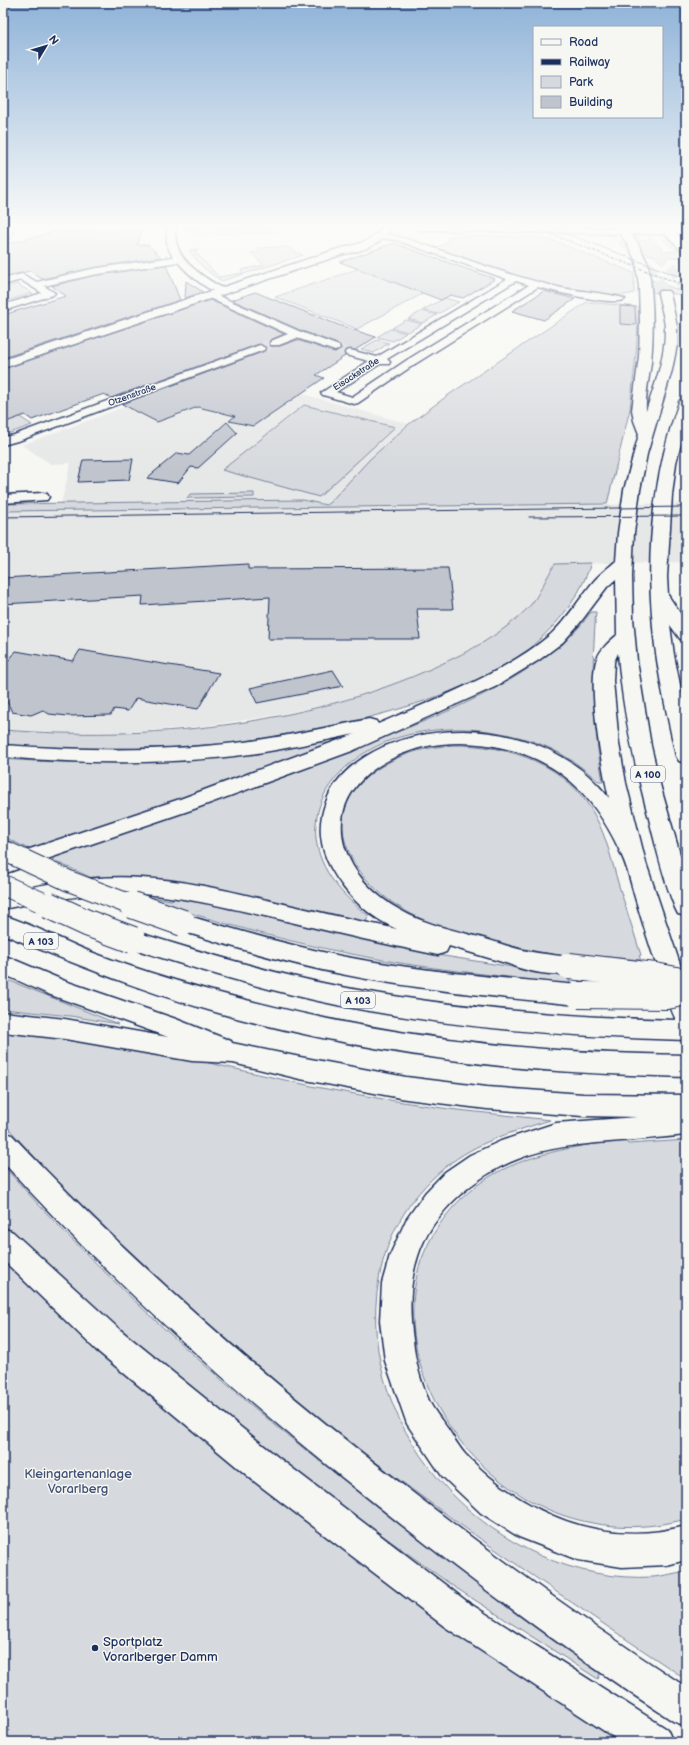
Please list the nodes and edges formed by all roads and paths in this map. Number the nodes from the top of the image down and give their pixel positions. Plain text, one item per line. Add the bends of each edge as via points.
1 (170, 308) edge
2 (246, 308) edge
3 (464, 308) edge
4 (498, 308) edge
5 (646, 308) tunnel mouth
6 (667, 308) tunnel mouth
7 (297, 334) junction
8 (275, 343) tunnel mouth
9 (260, 348) tunnel mouth
10 (335, 348) tunnel mouth
11 (350, 352) tunnel mouth
12 (378, 360) junction
13 (3, 364) edge
14 (404, 367) junction
15 (685, 408) edge
16 (646, 435) junction
17 (3, 441) edge
18 (43, 497) dead end
19 (3, 498) edge
20 (623, 564) junction
21 (659, 595) junction
22 (686, 636) edge
23 (626, 637) junction
24 (667, 666) junction
25 (686, 695) edge
26 (407, 718) junction
27 (3, 751) edge
28 (686, 756) edge
29 (3, 850) edge
30 (636, 861) junction
31 (3, 866) edge
32 (3, 885) edge
33 (3, 901) edge
34 (686, 908) edge
35 (3, 924) edge
36 (534, 962) junction
37 (3, 964) edge
38 (686, 982) edge
39 (686, 992) edge
40 (686, 1016) edge
41 (3, 1022) edge
42 (686, 1030) edge
43 (233, 1053) junction
44 (686, 1066) edge
45 (686, 1106) edge
46 (618, 1117) junction
47 (686, 1124) edge
48 (3, 1143) edge
49 (3, 1241) edge
50 (686, 1543) edge
51 (686, 1708) edge
52 (654, 1742) edge

1 - 13 main road
2 - 7 street
3 - 12 street, Eisackstraße
4 - 14 street, Eisackstraße
5 - 16 main road via 645,356 639,407
6 - 16 main road, A 100 via 671,327 667,363
7 - 8 street
7 - 10 street
9 - 17 street, Otzenstraße
11 - 12 street
12 - 14 street
12 - 14 street, Eisackstraße via 327,393 354,401
15 - 21 main road via 667,470 659,559
16 - 20 main road, A 100 via 632,490
18 - 19 street
20 - 23 main road, A 100
20 - 26 main road via 601,583 557,638 533,656 488,683
21 - 22 main road
21 - 24 main road
23 - 30 main road via 612,648 607,657 604,689 607,728 617,784
23 - 34 main road, A 100 via 637,729 653,796
24 - 25 main road
24 - 28 main road
26 - 27 main road via 282,742 192,753 108,757
26 - 31 main road via 344,746 250,781
29 - 39 main road, bridge via 95,891 184,924 244,942 342,965 509,989 578,995 667,996
30 - 36 main road via 592,790 560,764 518,745 470,737 422,741 396,748 375,759 343,786 334,803 330,822 332,843 340,865 353,884 386,913 417,928
30 - 40 main road
32 - 42 main road, A 103, bridge via 69,915 134,940 223,969 323,994 460,1016 523,1023 589,1028
33 - 36 main road via 87,888 161,888 222,898 378,934 489,956
35 - 44 main road, A 103 via 80,958 193,996 309,1026 399,1043 503,1057
36 - 38 main road, bridge
37 - 43 main road via 25,975 198,1037
41 - 43 main road via 65,1029 192,1051
43 - 46 main road via 406,1088 550,1104
45 - 46 main road
46 - 47 main road
46 - 50 main road via 511,1148 455,1181 435,1202 416,1229 404,1255 397,1283 395,1322 400,1361 418,1412 453,1465 493,1501 531,1525 578,1543 622,1550 667,1548
48 - 51 main road via 43,1188 139,1284 313,1435 481,1565 623,1668
49 - 52 main road via 107,1339 273,1475 457,1615

